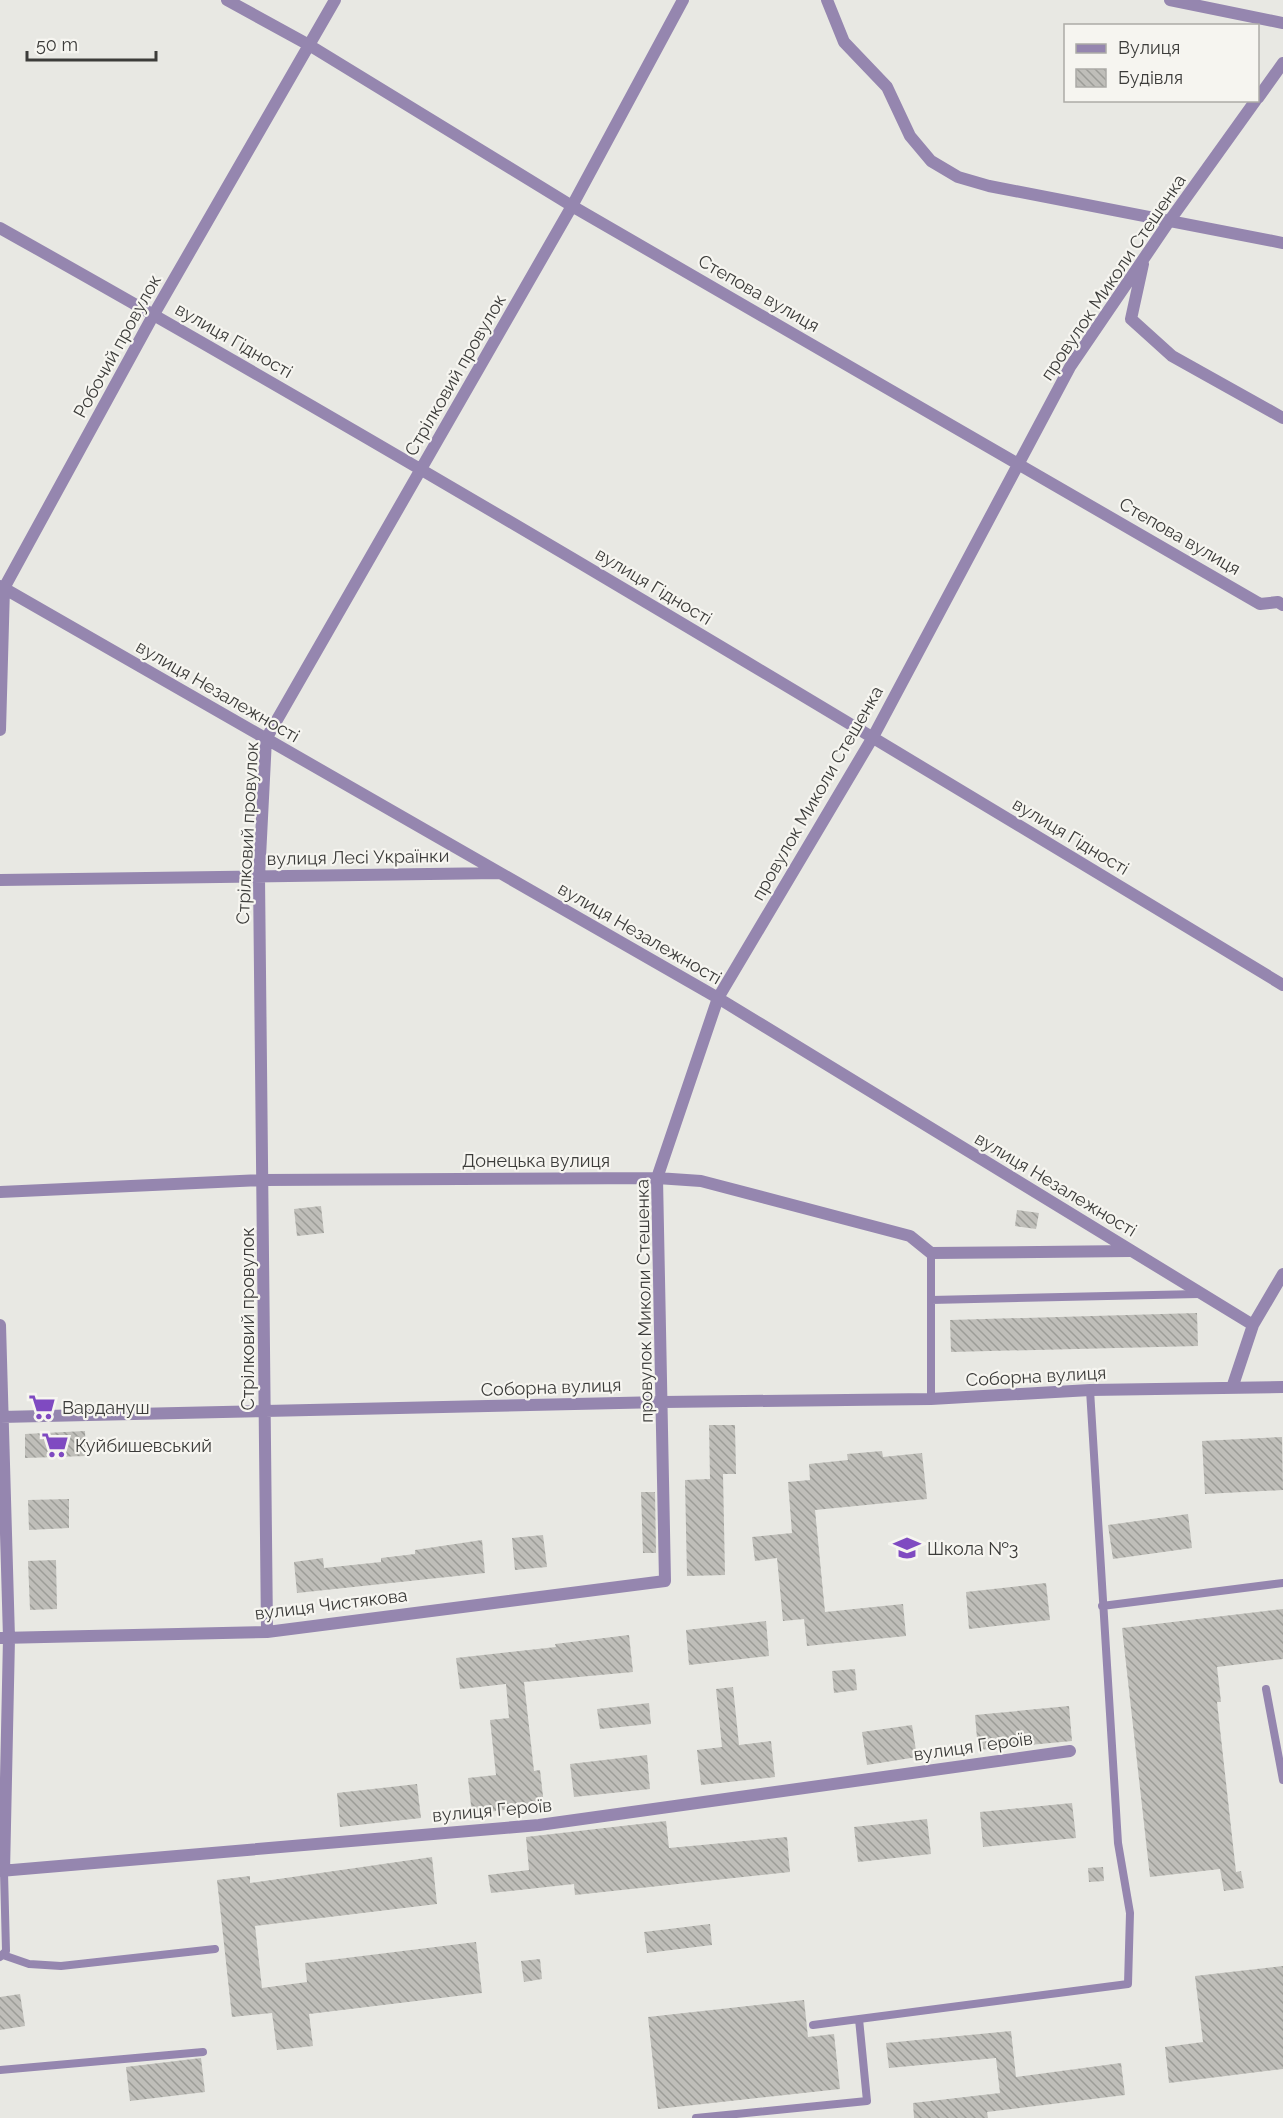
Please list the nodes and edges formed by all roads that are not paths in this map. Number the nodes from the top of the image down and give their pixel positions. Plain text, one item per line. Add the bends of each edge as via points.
1 (227, 0) edge
2 (335, 0) edge
3 (683, 0) edge
4 (827, 0) edge
5 (1170, 0) edge
6 (1283, 23) edge
7 (309, 45) junction
8 (1283, 63) edge
9 (1259, 97) edge
10 (1256, 102) edge
11 (572, 206) junction
12 (1170, 220) junction
13 (0, 228) edge
14 (1283, 243) edge
15 (1145, 257) junction
16 (154, 314) junction
17 (1283, 418) edge
18 (1019, 463) junction
19 (421, 470) junction
20 (2, 587) edge
21 (1281, 604) edge
22 (0, 730) edge
23 (873, 737) junction
24 (266, 739) junction
25 (500, 873) junction
26 (259, 877) junction
27 (0, 880) edge
28 (1283, 985) edge
29 (718, 998) junction
30 (657, 1178) junction
31 (264, 1180) junction
32 (0, 1192) edge
33 (1131, 1251) junction
34 (931, 1253) junction
35 (1283, 1274) edge
36 (1201, 1294) junction
37 (931, 1300) junction
38 (0, 1325) edge
39 (1254, 1325) junction
40 (1283, 1387) edge
41 (1232, 1388) junction
42 (1089, 1390) junction
43 (931, 1399) junction
44 (663, 1402) junction
45 (265, 1413) junction
46 (1, 1417) edge
47 (665, 1581) joint
48 (1283, 1583) edge
49 (1102, 1606) junction
50 (267, 1632) junction
51 (4, 1638) edge
52 (1266, 1689) dead end
53 (1070, 1751) dead end
54 (1283, 1780) edge
55 (2, 1871) edge
56 (215, 1949) dead end
57 (1, 1956) edge
58 (859, 2019) junction
59 (813, 2025) dead end
60 (203, 2052) dead end
61 (0, 2070) edge
62 (696, 2118) edge

1 - 7 street, Степова вулиця
2 - 7 street, Робочий провулок
3 - 11 street, Стрілковий провулок
4 - 12 street via 844,42 888,87 910,136 931,160 958,177 989,186
5 - 6 street
7 - 11 street, Степова вулиця
7 - 16 street, Робочий провулок
8 - 9 street, провулок Миколи Стешенка
10 - 12 street, провулок Миколи Стешенка
11 - 18 street, Степова вулиця
11 - 19 street, Стрілковий провулок
12 - 14 street
12 - 15 street, провулок Миколи Стешенка
13 - 16 street, вулиця Гідності
15 - 17 street via 1131,319 1172,356
15 - 18 street, провулок Миколи Стешенка via 1070,367
16 - 19 street, вулиця Гідності
16 - 20 street, Робочий провулок
18 - 21 street, Степова вулиця via 1260,603
18 - 23 street, провулок Миколи Стешенка
19 - 23 street, вулиця Гідності
19 - 24 street, Стрілковий провулок
20 - 22 street, Робочий провулок
20 - 24 street, вулиця Незалежності
23 - 28 street, вулиця Гідності
23 - 29 street, провулок Миколи Стешенка
24 - 25 street, вулиця Незалежності
24 - 26 street, Стрілковий провулок
25 - 26 street, вулиця Лесі Українки
25 - 29 street, вулиця Незалежності
26 - 27 street, вулиця Лесі Українки
26 - 31 street, Стрілковий провулок
29 - 30 street, провулок Миколи Стешенка
29 - 33 street, вулиця Незалежності
30 - 31 street, Донецька вулиця
30 - 34 street, Донецька вулиця via 701,1181 910,1236
30 - 44 street, провулок Миколи Стешенка
31 - 32 street, Донецька вулиця
31 - 45 street, Стрілковий провулок
33 - 34 street
33 - 36 street, вулиця Незалежності
34 - 37 lane
35 - 39 street
36 - 37 lane
36 - 39 street, вулиця Незалежності
37 - 43 lane
38 - 46 street
39 - 41 street
40 - 41 street, Соборна вулиця
41 - 42 street, Соборна вулиця
42 - 43 street, Соборна вулиця
42 - 49 lane
43 - 44 street, Соборна вулиця
44 - 45 street, Соборна вулиця
44 - 47 street, провулок Миколи Стешенка
45 - 46 street, Соборна вулиця
45 - 50 street, Стрілковий провулок
46 - 51 street
47 - 50 street, вулиця Чистякова
48 - 49 lane
49 - 58 lane via 1118,1843 1130,1913 1128,1984
50 - 51 street, вулиця Чистякова
51 - 55 street
52 - 54 lane
53 - 55 street, вулиця Героїв via 539,1825
55 - 57 lane via 6,1951
56 - 57 lane via 61,1966 29,1964
58 - 59 lane
58 - 62 lane via 867,2101
60 - 61 lane

